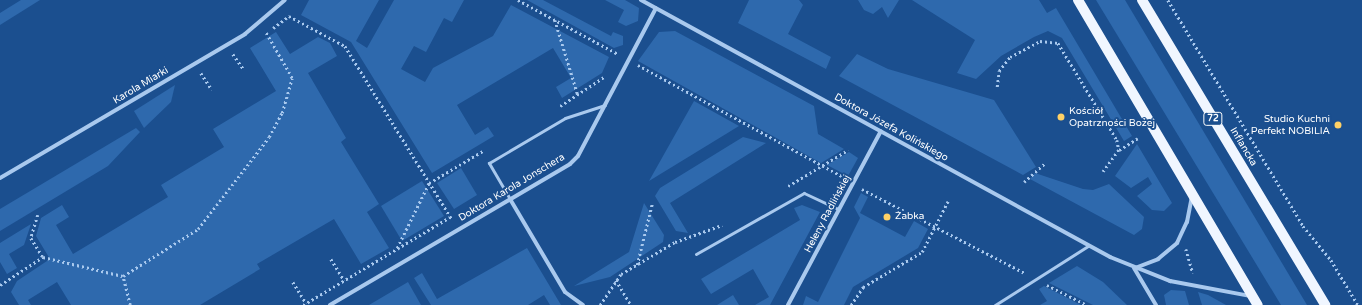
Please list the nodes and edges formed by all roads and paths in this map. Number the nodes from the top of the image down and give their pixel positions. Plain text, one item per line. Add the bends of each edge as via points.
1 (285, 0) edge
2 (518, 0) edge
3 (641, 0) edge
4 (1078, 0) edge
5 (1142, 0) edge
6 (1168, 0) edge
7 (656, 8) junction
8 (555, 20) junction
9 (233, 53) dead end
10 (629, 60) junction
11 (244, 70) dead end
12 (201, 72) dead end
13 (997, 87) dead end
14 (212, 90) dead end
15 (578, 95) dead end
16 (605, 105) junction
17 (881, 131) junction
18 (1138, 138) dead end
19 (848, 150) dead end
20 (1119, 150) junction
21 (1044, 164) dead end
22 (822, 166) junction
23 (1103, 172) dead end
24 (0, 178) edge
25 (1024, 182) dead end
26 (429, 183) junction
27 (853, 183) junction
28 (782, 190) dead end
29 (1192, 193) junction
30 (510, 199) junction
31 (948, 201) dead end
32 (652, 204) dead end
33 (839, 209) junction
34 (38, 215) dead end
35 (450, 217) junction
36 (726, 223) dead end
37 (934, 228) junction
38 (459, 230) junction
39 (1088, 246) junction
40 (1185, 247) dead end
41 (397, 248) junction
42 (696, 254) dead end
43 (43, 257) junction
44 (331, 259) dead end
45 (637, 265) junction
46 (1134, 268) junction
47 (123, 276) junction
48 (1194, 276) dead end
49 (344, 280) junction
50 (616, 280) junction
51 (1037, 280) junction
52 (293, 282) dead end
53 (0, 285) edge
54 (1256, 301) edge
55 (304, 304) edge
56 (584, 304) edge
57 (130, 305) edge
58 (330, 305) edge
59 (600, 305) edge
60 (631, 305) edge
61 (788, 305) edge
62 (851, 305) edge
63 (995, 305) edge
64 (1087, 305) edge
65 (1156, 305) edge
66 (1325, 305) edge
67 (1358, 305) edge

1 - 24 street, Karola Miarki via 245,34
2 - 8 path
3 - 7 street, Doktora Józefa Kolińskiego
4 - 29 main road
5 - 66 main road, Inflancka / 72
6 - 67 path via 1309,233 1331,260
7 - 10 street, Doktora Karola Jonschera
7 - 17 street, Doktora Józefa Kolińskiego
8 - 10 path
8 - 15 path
9 - 11 path
10 - 16 street, Doktora Karola Jonschera
10 - 22 path
12 - 14 path
13 - 20 path via 999,71 1010,57 1040,41 1058,43
16 - 30 street, Doktora Karola Jonschera via 570,164
16 - 30 lane via 565,118 489,163
17 - 27 street, Heleny Radlińskiej
17 - 39 street, Doktora Józefa Kolińskiego
18 - 20 path
19 - 22 path
20 - 23 path
21 - 25 path
22 - 27 path
22 - 28 path
26 - 35 path
26 - 41 path
26 - 47 path via 345,46 289,16 264,34 292,78 282,112 269,137 198,229
27 - 33 street, Heleny Radlińskiej
27 - 37 path
29 - 46 street via 1187,222 1177,243 1158,259
29 - 54 main road
30 - 38 street, Doktora Karola Jonschera
30 - 56 street via 565,292
31 - 37 path
32 - 45 path
33 - 42 lane via 804,193
33 - 61 street, Heleny Radlińskiej
34 - 43 path via 31,238
35 - 38 path
35 - 41 path
36 - 45 path via 675,242
37 - 51 path
37 - 62 path via 922,252 863,287
38 - 58 street, Doktora Karola Jonschera
39 - 46 street, Doktora Józefa Kolińskiego
39 - 51 lane
40 - 48 path
41 - 49 path
43 - 47 path
43 - 53 path
44 - 49 path
45 - 50 path
46 - 54 street, Doktora Józefa Kolińskiego via 1170,281
46 - 65 street
47 - 57 path
49 - 55 path
50 - 59 path
50 - 60 path
51 - 63 lane
51 - 64 path
52 - 55 path

